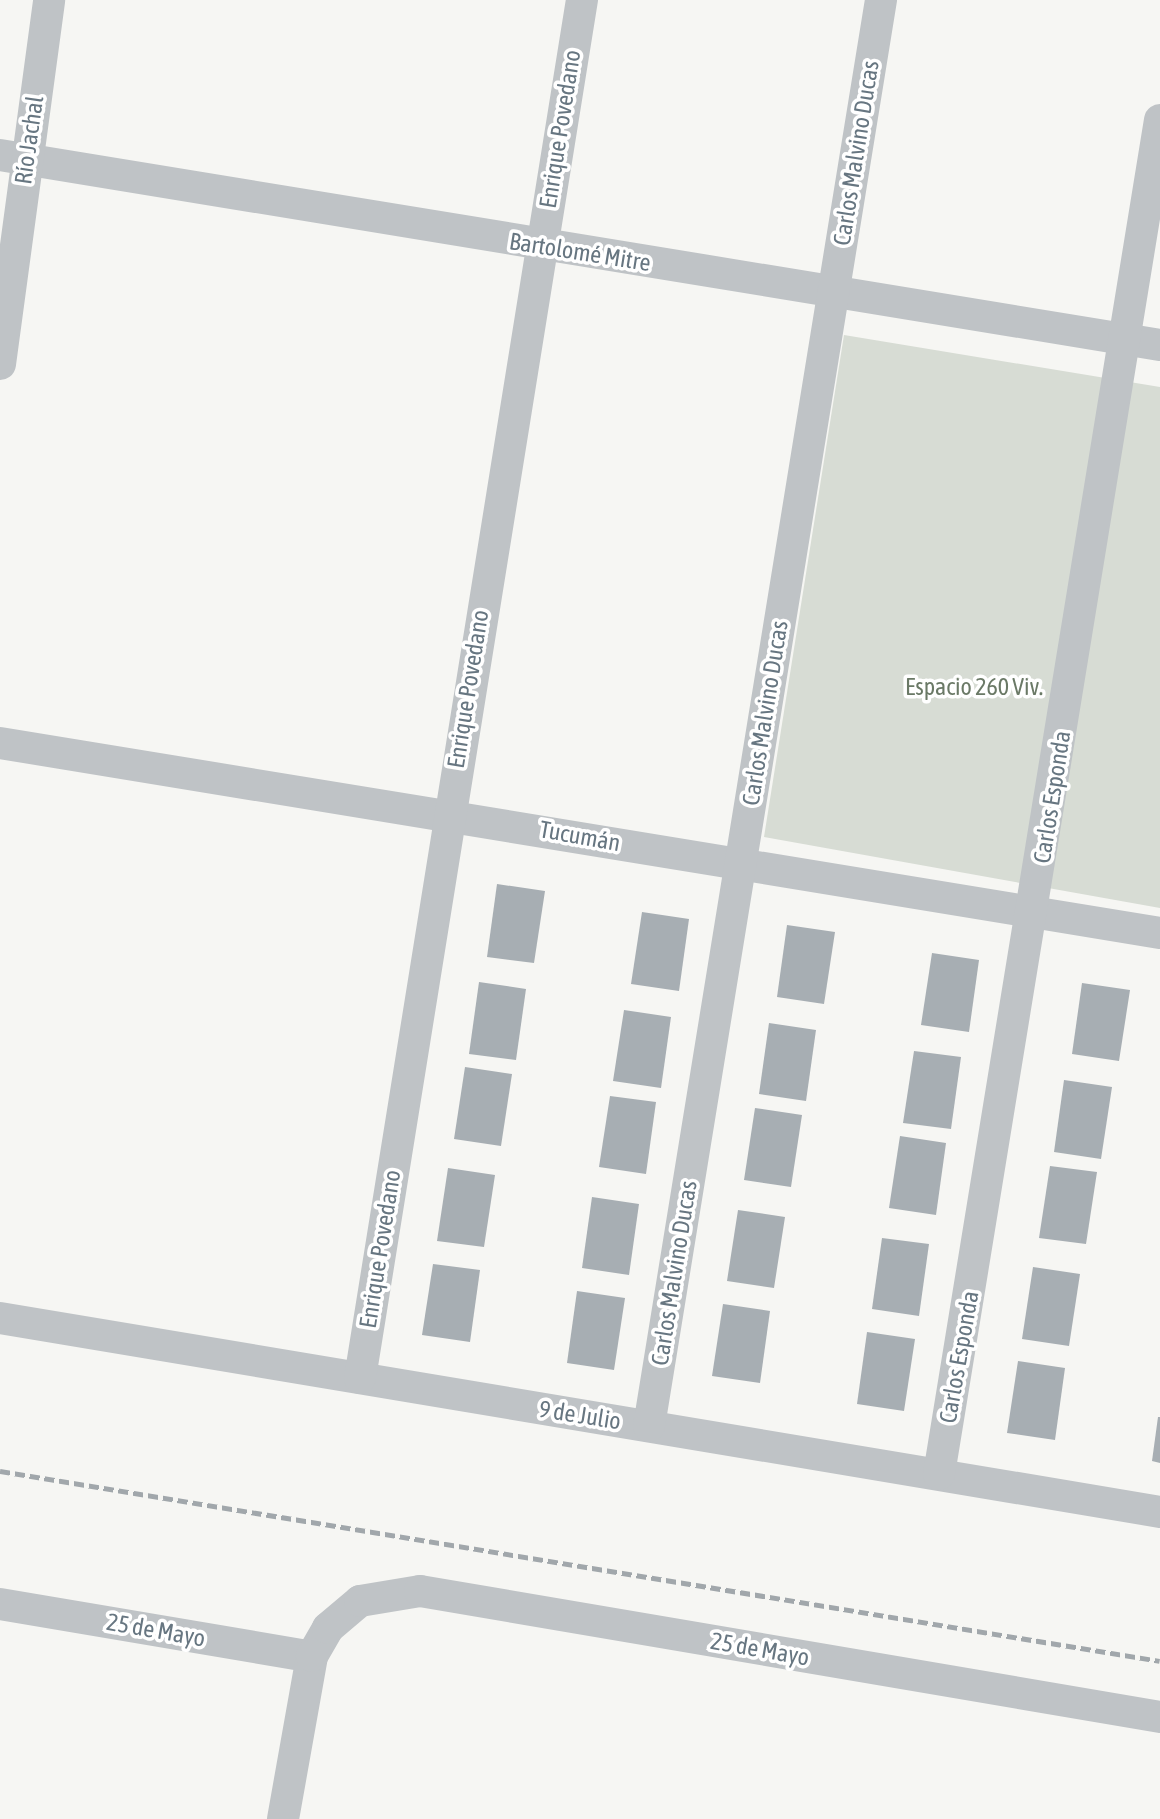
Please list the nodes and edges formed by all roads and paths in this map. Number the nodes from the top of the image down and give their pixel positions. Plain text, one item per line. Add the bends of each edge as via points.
1 (49, 0) edge
2 (582, 0) edge
3 (881, 0) edge
4 (1160, 120) edge
5 (13, 157) edge
6 (540, 246) junction
7 (833, 294) junction
8 (1123, 338) junction
9 (1160, 345) edge
10 (0, 363) edge
11 (0, 743) edge
12 (448, 813) junction
13 (740, 865) junction
14 (1034, 912) junction
15 (1160, 933) edge
16 (0, 1318) edge
17 (360, 1378) junction
18 (649, 1426) junction
19 (939, 1474) junction
20 (1160, 1512) edge
21 (0, 1604) edge
22 (312, 1657) junction
23 (1160, 1717) edge
24 (283, 1819) edge

1 - 5 street, Río Jachal
2 - 6 street, Enrique Povedano
3 - 7 street, Carlos Malvino Ducas
4 - 8 street, Carlos Esponda
5 - 6 street, Bartolomé Mitre
5 - 10 street, Río Jachal
6 - 7 street, Bartolomé Mitre
6 - 12 street, Enrique Povedano
7 - 8 street, Bartolomé Mitre
7 - 13 street, Carlos Malvino Ducas
8 - 9 street, Bartolomé Mitre
8 - 14 street, Carlos Esponda
11 - 12 street, Tucumán
12 - 13 street, Tucumán
12 - 17 street, Enrique Povedano
13 - 14 street, Tucumán
13 - 18 street, Carlos Malvino Ducas
14 - 15 street, Tucumán
14 - 19 street, Carlos Esponda
16 - 17 street, 9 de Julio
17 - 18 street, 9 de Julio
18 - 19 street, 9 de Julio
19 - 20 street, 9 de Julio
21 - 22 street, 25 de Mayo
22 - 23 street, 25 de Mayo via 328,1628 360,1601 420,1591
22 - 24 street

